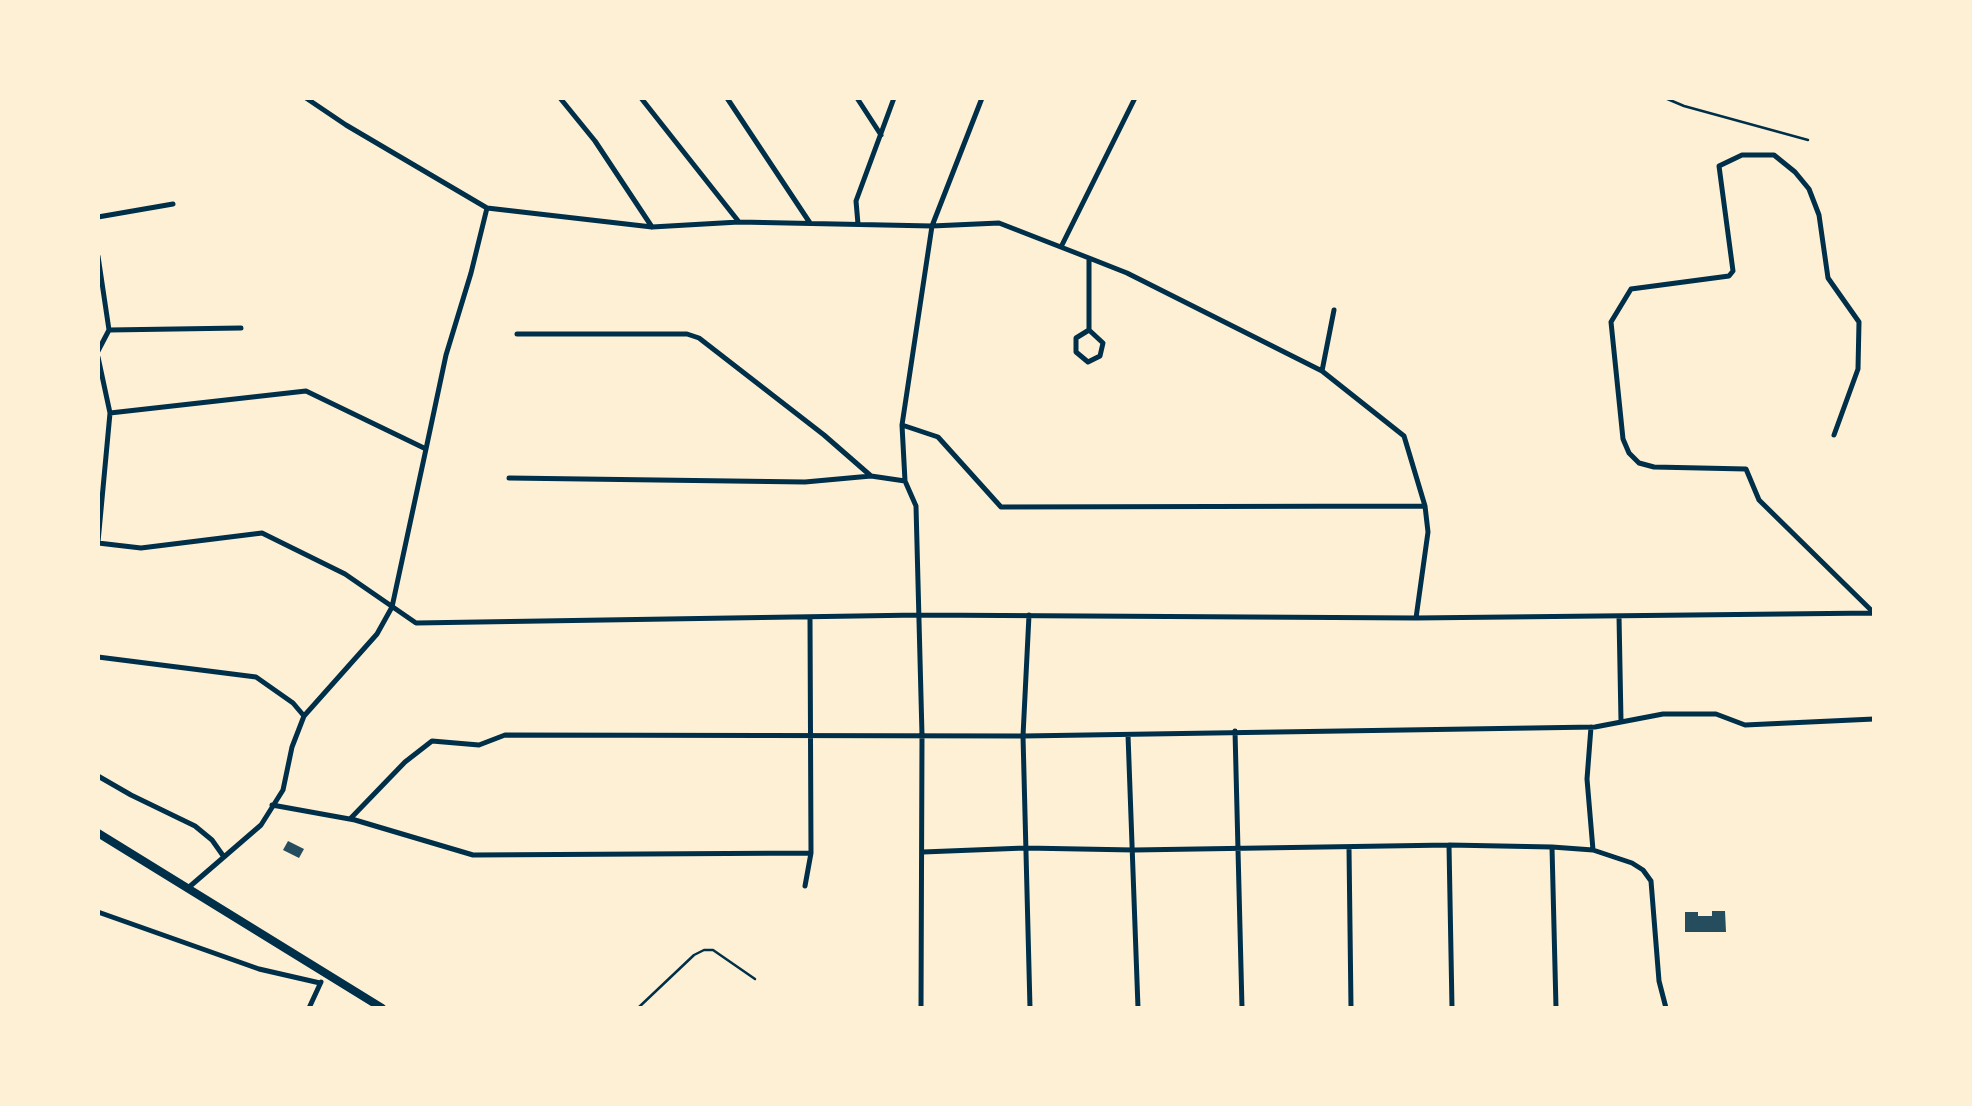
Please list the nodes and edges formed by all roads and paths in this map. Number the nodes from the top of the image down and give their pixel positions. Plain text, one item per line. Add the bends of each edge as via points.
1 (306, 98) edge
2 (560, 98) edge
3 (641, 98) edge
4 (727, 98) edge
5 (857, 98) edge
6 (894, 98) edge
7 (982, 98) edge
8 (1135, 98) edge
9 (1665, 98) edge
10 (881, 135) junction
11 (1808, 140) dead end
12 (173, 204) dead end
13 (487, 208) junction
14 (98, 218) edge
15 (739, 222) junction
16 (810, 223) junction
17 (858, 224) junction
18 (932, 226) junction
19 (652, 227) junction
20 (1061, 247) junction
21 (98, 256) edge
22 (1088, 258) junction
23 (1334, 310) dead end
24 (242, 328) dead end
25 (109, 330) junction
26 (1089, 330) junction
27 (517, 334) dead end
28 (98, 351) edge
29 (98, 358) edge
30 (1322, 371) junction
31 (110, 413) junction
32 (902, 425) junction
33 (1834, 435) dead end
34 (426, 449) junction
35 (101, 467) edge
36 (871, 477) junction
37 (509, 478) dead end
38 (905, 481) junction
39 (1426, 506) junction
40 (98, 542) edge
41 (392, 607) junction
42 (1874, 613) edge
43 (919, 615) junction
44 (1029, 615) junction
45 (1619, 616) junction
46 (810, 618) junction
47 (1416, 618) junction
48 (98, 657) edge
49 (304, 716) junction
50 (1874, 719) edge
51 (1621, 721) junction
52 (1591, 727) junction
53 (1235, 731) junction
54 (810, 735) junction
55 (922, 735) junction
56 (1128, 735) junction
57 (1023, 736) junction
58 (98, 776) edge
59 (272, 805) junction
60 (350, 819) junction
61 (98, 833) edge
62 (1449, 845) junction
63 (1552, 847) junction
64 (1025, 848) junction
65 (1238, 848) junction
66 (1349, 848) junction
67 (1134, 850) junction
68 (1593, 850) junction
69 (923, 852) junction
70 (811, 853) junction
71 (224, 857) junction
72 (805, 886) dead end
73 (188, 888) junction
74 (98, 912) edge
75 (325, 972) junction
76 (755, 979) dead end
77 (320, 983) junction
78 (309, 1008) edge
79 (382, 1008) edge
80 (638, 1008) edge
81 (921, 1008) edge
82 (1030, 1008) edge
83 (1138, 1008) edge
84 (1242, 1008) edge
85 (1351, 1008) edge
86 (1452, 1008) edge
87 (1556, 1008) edge
88 (1666, 1008) edge

1 - 13 street
2 - 19 street via 595,141
3 - 15 street
4 - 16 street
5 - 10 street
6 - 10 street
7 - 18 street
8 - 20 street
9 - 11 lane
10 - 17 street via 856,201
12 - 14 street
13 - 19 street
13 - 34 street via 446,355
15 - 16 street
15 - 19 street
16 - 17 street
17 - 18 street
18 - 20 street via 999,223
18 - 32 street
20 - 22 street
21 - 25 street
22 - 26 street
22 - 30 street
23 - 30 street
24 - 25 street
25 - 28 street
26 - 26 street via 1103,343 1100,356 1088,362 1076,352 1076,338
27 - 36 street via 687,334 699,338
29 - 31 street
30 - 39 street via 1404,436
31 - 34 street via 306,391
31 - 35 street
32 - 38 street
32 - 39 street via 938,437 1000,507
33 - 42 street via 1858,369 1859,323 1828,278 1819,215 1809,189 1774,155 1742,155 1720,166 1733,271 1729,276 1631,289 1611,322 1623,439 1639,463 1654,467 1746,469 1759,500
34 - 41 street
35 - 40 street
36 - 37 street via 805,482
36 - 38 street
38 - 43 street via 916,506
39 - 47 street via 1428,532
40 - 41 street via 141,548 262,533 345,574
41 - 46 street via 416,624
41 - 49 street via 377,634
42 - 45 street
43 - 44 street
43 - 46 street
43 - 55 street
44 - 47 street
44 - 57 street
45 - 47 street
45 - 51 street
46 - 54 street
48 - 49 street via 257,677
49 - 59 street via 283,790
50 - 51 street via 1745,725 1717,714 1663,714
51 - 52 street
52 - 53 street
52 - 68 street via 1587,779
53 - 56 street
53 - 65 street
54 - 55 street
54 - 60 street via 505,735 479,745 432,741
54 - 70 street
55 - 57 street
55 - 69 street
56 - 57 street
56 - 67 street
57 - 64 street
58 - 71 street via 195,826
59 - 60 street
59 - 71 street via 261,825
60 - 70 street via 473,855
61 - 73 main road
62 - 63 street
62 - 66 street
62 - 86 street
63 - 68 street
63 - 87 street
64 - 67 street
64 - 69 street
64 - 82 street
65 - 66 street
65 - 67 street
65 - 84 street
66 - 85 street
67 - 83 street
68 - 88 street via 1632,863 1651,881 1659,981
69 - 81 street
70 - 72 street
71 - 73 street
73 - 75 main road
74 - 77 street via 259,969
75 - 77 street
75 - 79 main road
76 - 80 lane via 713,950 704,950
77 - 78 street

